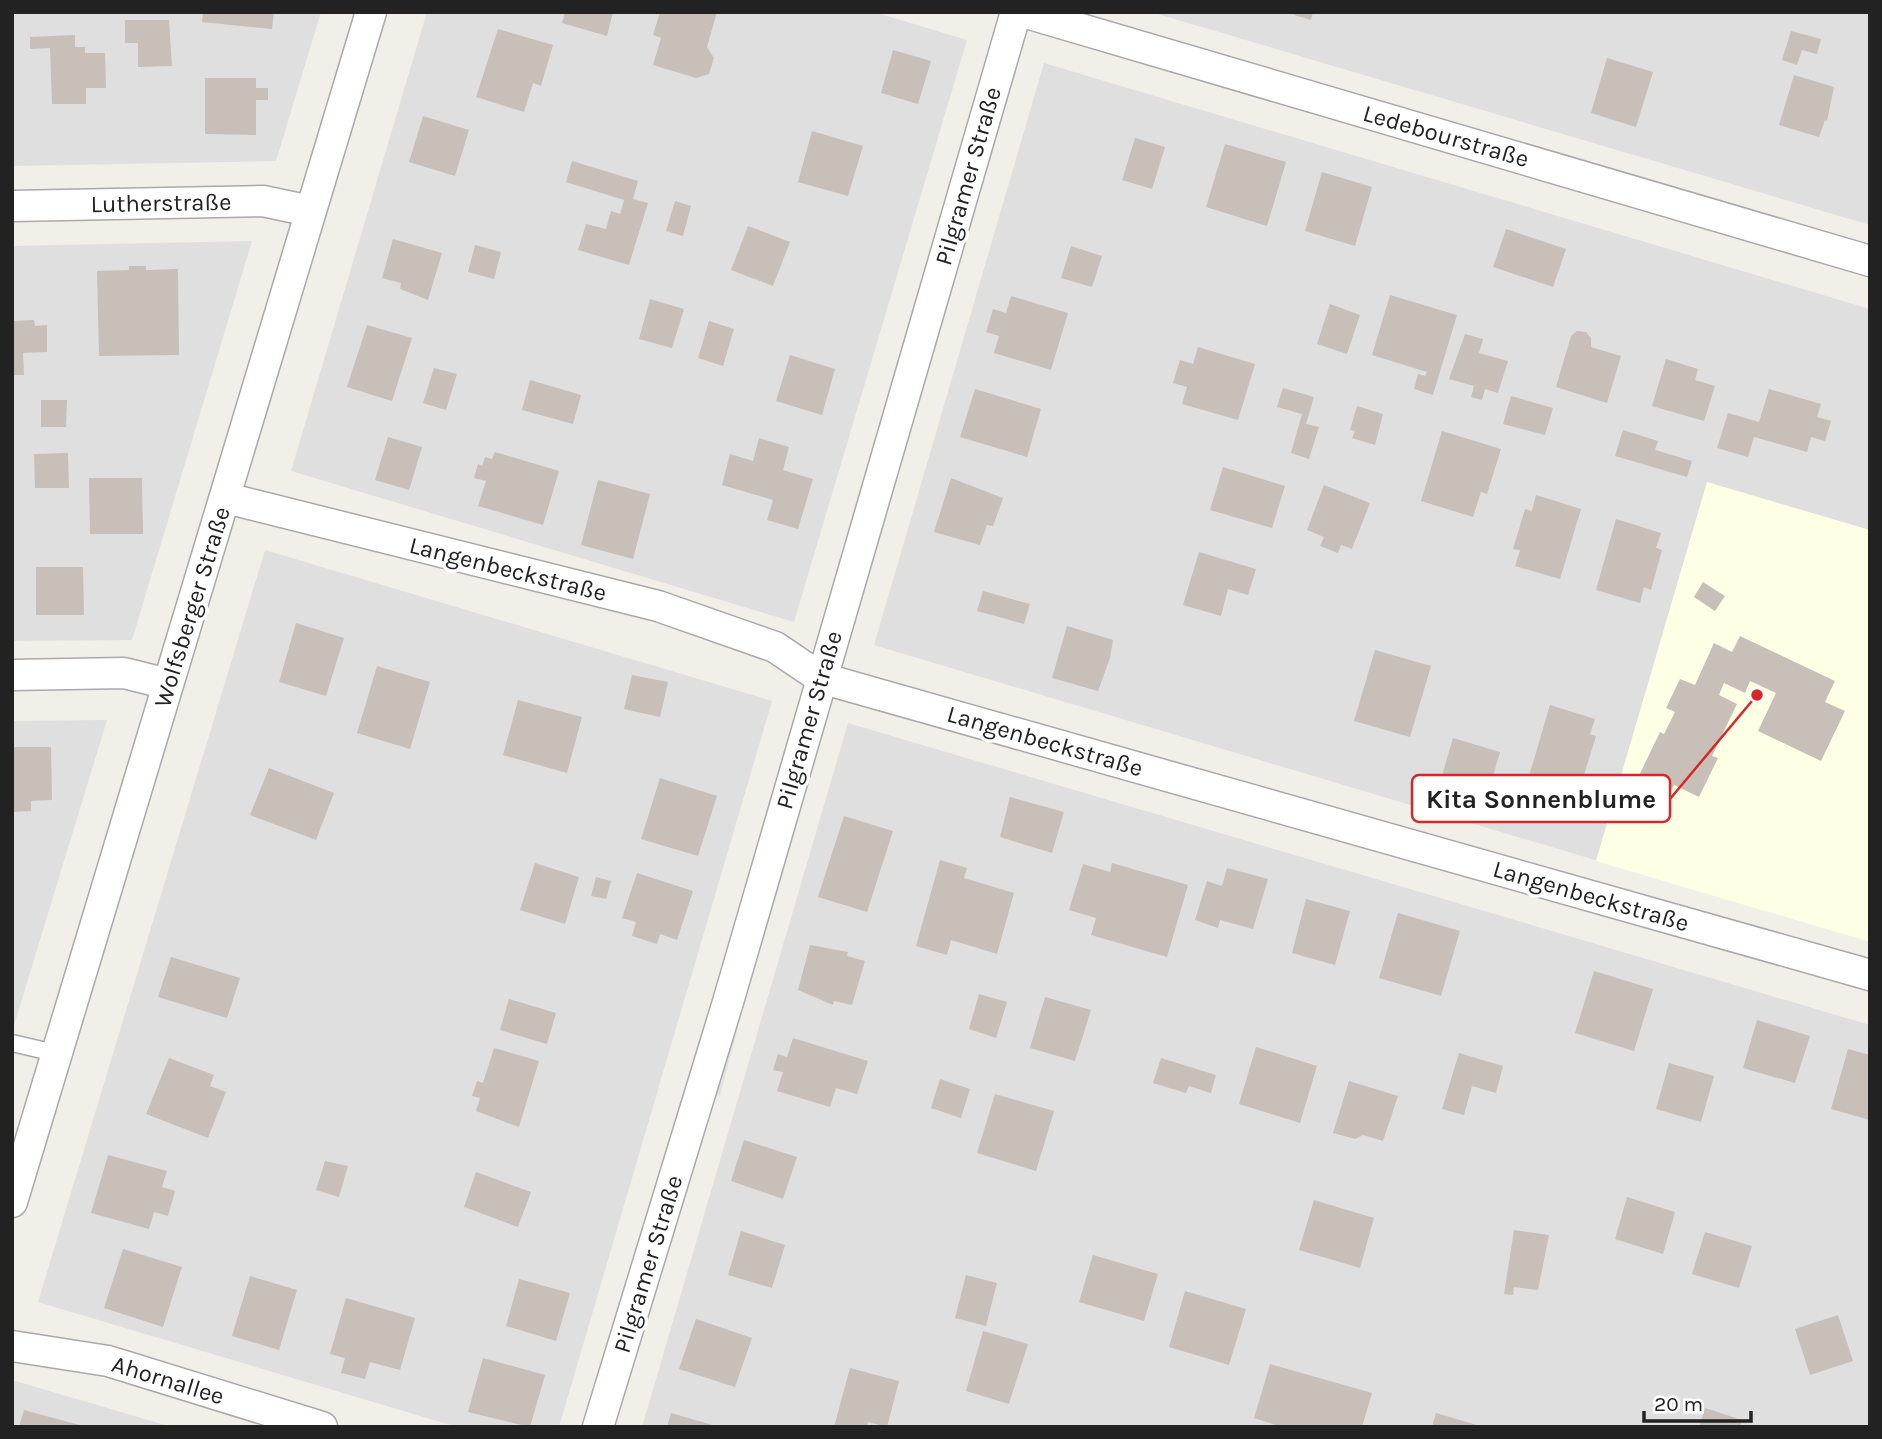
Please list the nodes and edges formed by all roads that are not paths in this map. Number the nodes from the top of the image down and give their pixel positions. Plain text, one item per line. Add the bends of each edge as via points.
1 (371, 12) edge
2 (1016, 12) edge
3 (1023, 12) edge
4 (12, 206) edge
5 (310, 211) junction
6 (1870, 261) edge
7 (226, 498) junction
8 (12, 675) edge
9 (821, 678) junction
10 (168, 684) junction
11 (1870, 975) edge
12 (12, 1043) edge
13 (55, 1053) junction
14 (12, 1202) edge
15 (12, 1346) edge
16 (322, 1427) edge
17 (598, 1427) edge

1 - 5 street, Wolfsberger Straße
2 - 9 street, Pilgramer Straße
3 - 6 street, Ledebourstraße
4 - 5 street, Lutherstraße via 263,201
5 - 7 street, Wolfsberger Straße
7 - 9 street, Langenbeckstraße via 658,606 775,647
7 - 10 street, Wolfsberger Straße
8 - 10 street via 124,673
9 - 11 street, Langenbeckstraße
9 - 17 street, Pilgramer Straße
10 - 13 street, Wolfsberger Straße
12 - 13 lane
13 - 14 street, Wolfsberger Straße
15 - 16 street, Ahornallee via 108,1361

